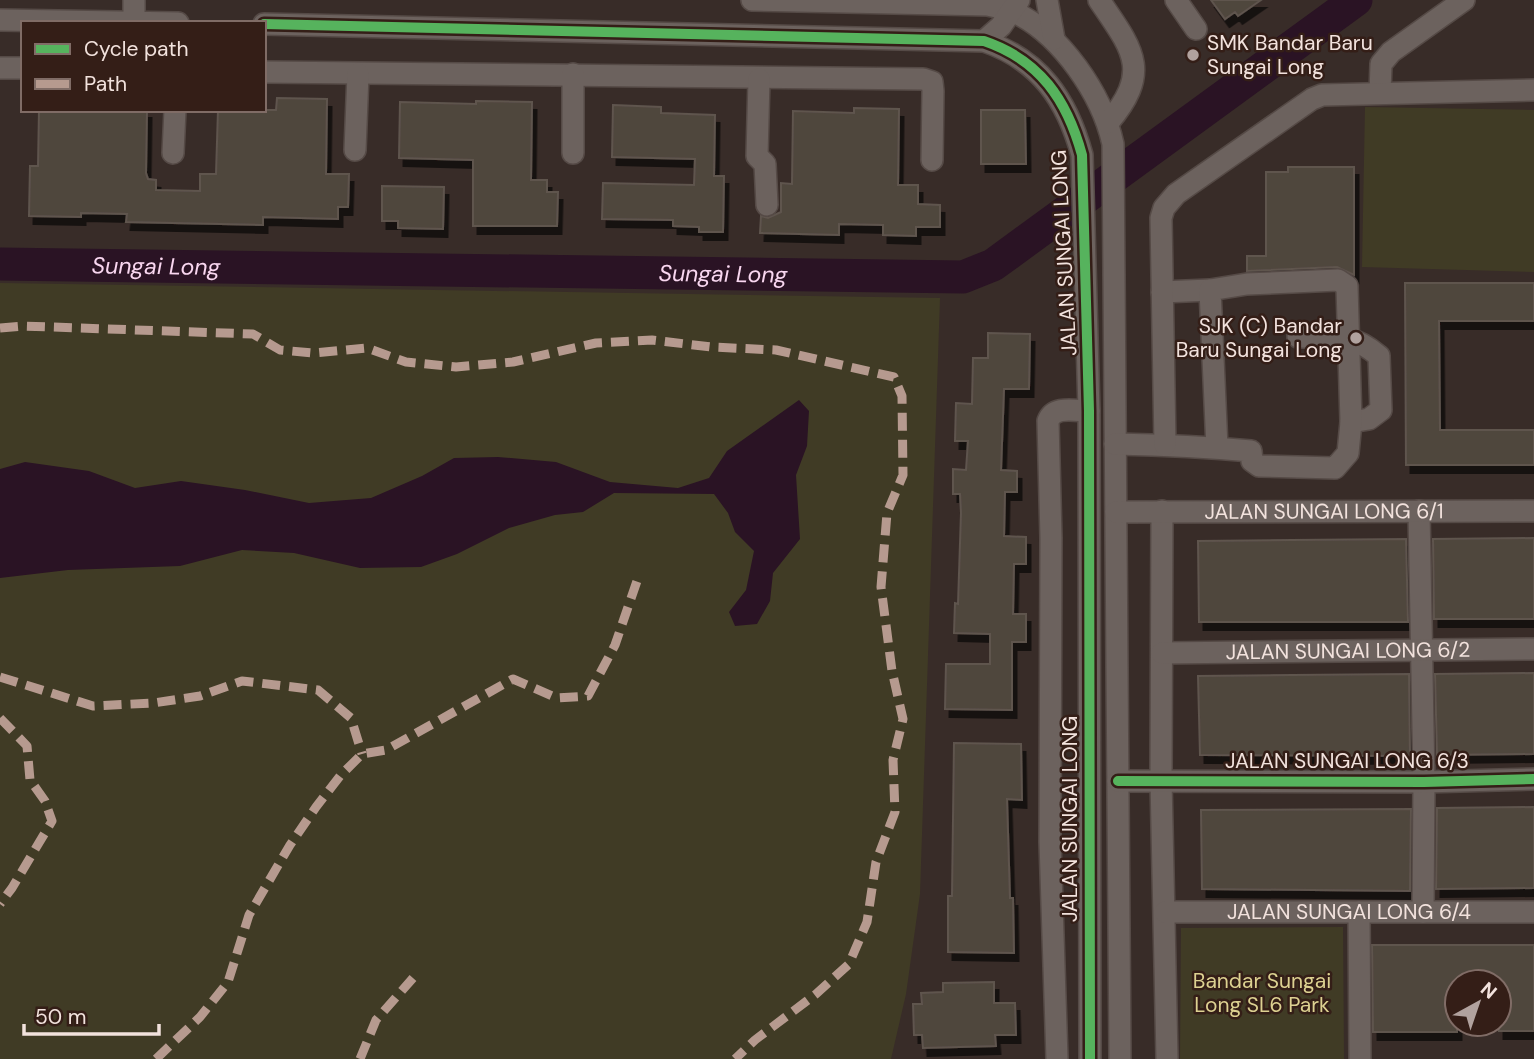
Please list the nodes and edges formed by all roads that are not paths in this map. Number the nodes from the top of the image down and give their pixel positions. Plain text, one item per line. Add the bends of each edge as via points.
1 (134, 0) edge
2 (751, 0) edge
3 (1047, 0) edge
4 (1099, 0) edge
5 (1176, 0) edge
6 (1464, 0) edge
7 (959, 2) edge
8 (1016, 6) edge
9 (0, 20) edge
10 (67, 21) edge
11 (134, 21) edge
12 (266, 24) edge
13 (1196, 29) dead end
14 (1054, 38) junction
15 (984, 41) junction
16 (0, 68) edge
17 (21, 68) edge
18 (266, 72) edge
19 (358, 74) junction
20 (573, 74) junction
21 (760, 79) junction
22 (1534, 90) edge
23 (1380, 93) junction
24 (175, 112) edge
25 (1111, 134) junction
26 (355, 150) dead end
27 (173, 153) dead end
28 (573, 153) dead end
29 (932, 160) dead end
30 (767, 205) dead end
31 (1210, 290) junction
32 (1162, 292) junction
33 (1298, 337) dead end
34 (1350, 337) junction
35 (1089, 411) junction
36 (1351, 422) junction
37 (1115, 444) junction
38 (1165, 445) junction
39 (1217, 448) junction
40 (1162, 511) junction
41 (1419, 511) junction
42 (1534, 511) edge
43 (1116, 512) junction
44 (1534, 649) edge
45 (1423, 650) junction
46 (1162, 653) junction
47 (1534, 779) edge
48 (1161, 780) junction
49 (1118, 781) junction
50 (1424, 782) junction
51 (1165, 912) junction
52 (1359, 912) junction
53 (1423, 912) junction
54 (1534, 912) edge
55 (1057, 1059) edge
56 (1090, 1059) edge
57 (1120, 1059) edge
58 (1167, 1059) edge
59 (1360, 1059) edge

1 - 11 street
2 - 7 street
3 - 14 street
4 - 25 street via 1135,63 1129,94
5 - 13 street
6 - 23 street via 1391,52 1381,64
7 - 8 street
8 - 14 street
8 - 15 street
9 - 10 street
12 - 15 street, JALAN SUNGAI LONG
14 - 25 street via 1099,102
15 - 35 street, JALAN SUNGAI LONG via 1007,49 1043,78 1074,124 1082,155
16 - 17 street
18 - 19 street
19 - 20 street
19 - 26 street
20 - 21 street
20 - 28 street
21 - 29 street via 932,82
21 - 30 street via 757,156 765,164
22 - 23 street
23 - 32 street via 1312,99 1176,194 1161,218
24 - 27 street
25 - 37 street
31 - 32 street
31 - 34 street via 1338,280 1347,286
31 - 39 street
32 - 38 street
33 - 34 street
34 - 36 street
34 - 36 street via 1379,356 1381,410 1369,419
35 - 55 street via 1056,411 1048,421 1050,842
35 - 56 street, JALAN SUNGAI LONG
36 - 39 street via 1348,453 1335,468 1259,467 1252,461 1251,451
37 - 38 street
37 - 43 street
38 - 39 street
40 - 41 street, JALAN SUNGAI LONG 6/1
40 - 43 street, JALAN SUNGAI LONG 6/1
40 - 46 street
41 - 42 street, JALAN SUNGAI LONG 6/1
41 - 45 street
43 - 49 street
44 - 45 street, JALAN SUNGAI LONG 6/2
45 - 46 street, JALAN SUNGAI LONG 6/2
45 - 50 street
46 - 48 street
47 - 50 street, JALAN SUNGAI LONG 6/3
48 - 49 street, JALAN SUNGAI LONG 6/3
48 - 50 street, JALAN SUNGAI LONG 6/3
48 - 51 street
49 - 57 street
50 - 53 street
51 - 52 street, JALAN SUNGAI LONG 6/4
51 - 58 street
52 - 53 street, JALAN SUNGAI LONG 6/4
52 - 59 street
53 - 54 street, JALAN SUNGAI LONG 6/4

